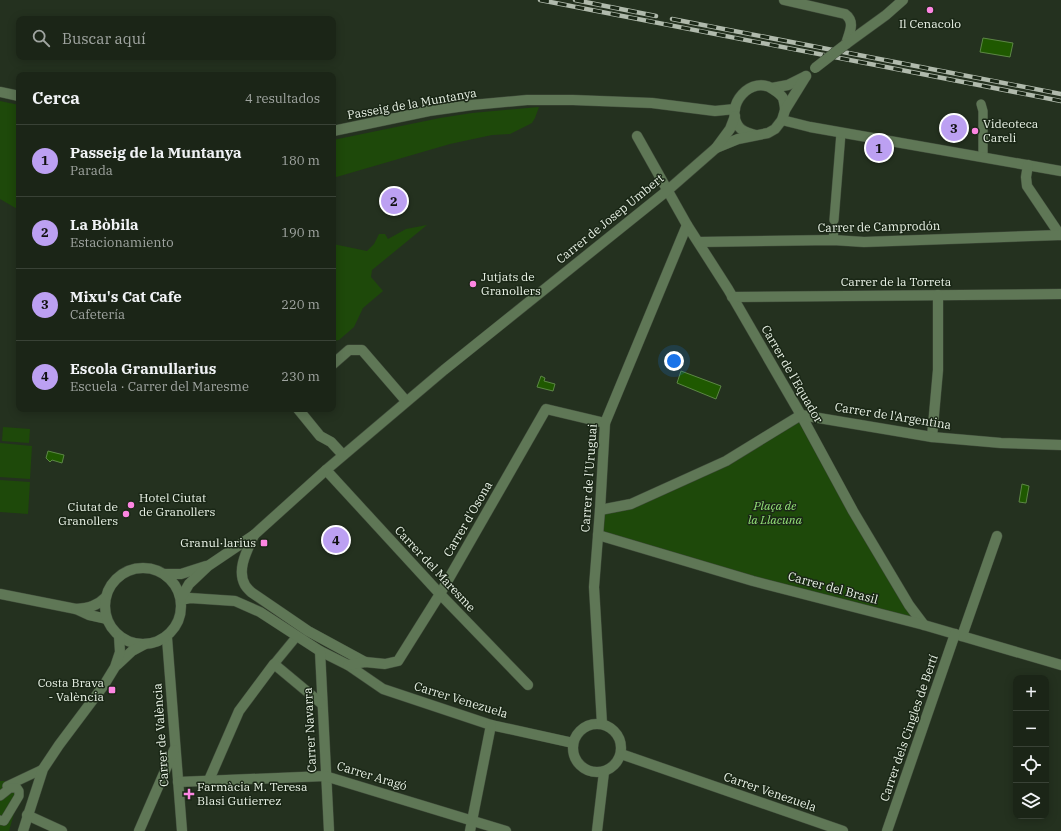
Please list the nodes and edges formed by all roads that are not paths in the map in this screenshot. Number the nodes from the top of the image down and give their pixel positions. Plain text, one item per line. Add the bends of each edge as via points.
1 (784, 0) edge
2 (903, 0) edge
3 (854, 31) junction
4 (806, 76) junction
5 (772, 88) junction
6 (0, 92) edge
7 (16, 95) edge
8 (981, 104) dead end
9 (735, 112) junction
10 (784, 115) junction
11 (336, 130) edge
12 (840, 132) junction
13 (755, 135) junction
14 (637, 136) dead end
15 (716, 148) junction
16 (982, 157) junction
17 (1028, 165) junction
18 (1061, 171) edge
19 (668, 190) junction
20 (834, 220) dead end
21 (687, 225) junction
22 (834, 229) dead end
23 (1061, 235) edge
24 (833, 240) junction
25 (699, 242) junction
26 (1061, 294) edge
27 (938, 295) junction
28 (732, 296) junction
29 (336, 361) edge
30 (406, 401) junction
31 (300, 412) edge
32 (801, 415) junction
33 (605, 423) junction
34 (932, 437) junction
35 (1061, 445) edge
36 (343, 455) junction
37 (326, 470) junction
38 (600, 510) junction
39 (254, 535) junction
40 (598, 535) junction
41 (997, 536) dead end
42 (208, 566) junction
43 (165, 574) junction
44 (0, 594) edge
45 (440, 594) junction
46 (106, 597) junction
47 (181, 599) junction
48 (76, 609) junction
49 (107, 619) junction
50 (924, 625) junction
51 (959, 635) junction
52 (119, 636) junction
53 (297, 636) junction
54 (167, 638) junction
55 (145, 644) junction
56 (320, 651) junction
57 (365, 662) junction
58 (274, 664) junction
59 (348, 665) junction
60 (1061, 665) edge
61 (115, 667) junction
62 (528, 685) dead end
63 (322, 704) junction
64 (602, 724) junction
65 (491, 725) junction
66 (573, 743) junction
67 (175, 748) junction
68 (621, 754) junction
69 (43, 769) junction
70 (604, 772) junction
71 (325, 776) junction
72 (209, 780) junction
73 (178, 782) junction
74 (0, 789) edge
75 (0, 796) edge
76 (27, 815) junction
77 (0, 820) edge
78 (472, 820) junction
79 (23, 831) edge
80 (62, 831) edge
81 (139, 831) edge
82 (182, 831) edge
83 (329, 831) edge
84 (470, 831) edge
85 (506, 831) edge
86 (597, 831) edge
87 (843, 831) edge
88 (886, 831) edge

1 - 3 street via 845,14 851,20
2 - 3 street via 886,15
3 - 4 street, bridge via 846,44
4 - 5 street via 788,85
4 - 10 street
5 - 9 street via 752,86 744,91 737,100
5 - 10 street via 782,97
6 - 7 street
8 - 16 street
9 - 11 street, Passeig de la Muntanya via 652,103 527,100 429,111
9 - 13 street via 738,126 744,132
9 - 15 street via 730,129
10 - 12 street via 810,127
10 - 13 street via 775,129
12 - 16 street
12 - 20 street
13 - 15 street
14 - 19 street, Carrer de l'Equador
15 - 19 street, Carrer de Josep Umbert
16 - 17 street
17 - 18 street
17 - 23 street via 1027,186
19 - 21 street, Carrer de l'Equador
19 - 30 street, Carrer de Josep Umbert
21 - 25 street, Carrer de l'Equador
21 - 33 street, Carrer de l'Uruguai
22 - 24 street
23 - 24 street, Carrer de Camprodón via 864,242
24 - 25 street, Carrer de Camprodón
25 - 28 street, Carrer de l'Equador
26 - 27 street, Carrer de la Torreta
27 - 28 street, Carrer de la Torreta
27 - 34 street via 938,370
28 - 32 street, Carrer de l'Equador
29 - 30 street via 349,350 362,350
30 - 36 street, Carrer de Josep Umbert
31 - 36 street via 320,436 331,442
32 - 34 street, Carrer de l'Argentina
32 - 38 street via 726,461 631,504
32 - 50 street, Carrer de l'Equador via 853,511 909,605
33 - 38 street, Carrer de l'Uruguai
33 - 45 street, Carrer d'Osona via 546,408
34 - 35 street, Carrer de l'Argentina
36 - 37 street, Carrer de Josep Umbert
37 - 39 street, Carrer de Josep Umbert
37 - 45 street, Carrer del Maresme
38 - 40 street, Carrer de l'Uruguai
39 - 42 street, Carrer de Josep Umbert
39 - 57 street, Carrer de Josep Umbert via 242,564 244,584 251,592 308,631
40 - 50 street, Carrer del Brasil via 753,581
40 - 64 street, Carrer de l'Uruguai via 594,588
41 - 51 street, Carrer dels Cingles de Bertí
42 - 43 street via 181,574
42 - 47 street via 189,584
43 - 46 street via 143,568 130,570 118,577
43 - 47 street via 177,588
44 - 48 street
45 - 57 street, Carrer d'Osona via 398,661 385,664
45 - 62 street, Carrer del Maresme
46 - 48 street via 98,605
46 - 49 street
47 - 53 street, Carrer Venezuela via 235,601 260,612
47 - 54 street via 181,612 177,624
48 - 49 street
49 - 52 street
50 - 51 street, Carrer del Brasil
51 - 60 street, Carrer del Brasil
51 - 88 street, Carrer dels Cingles de Bertí
52 - 55 street via 130,642
52 - 61 street via 120,652
53 - 56 street, Carrer Venezuela
53 - 58 street
54 - 55 street
54 - 67 street, Carrer de València
55 - 61 street via 132,651
56 - 59 street, Carrer Venezuela
56 - 63 street, Carrer Navarra
57 - 59 street
58 - 63 street
58 - 72 street via 239,711
59 - 65 street, Carrer Venezuela via 383,689
61 - 69 street
63 - 71 street, Carrer Navarra
64 - 66 street via 582,729
64 - 68 street via 617,734 621,742
65 - 66 street, Carrer Venezuela
65 - 78 street
66 - 70 street via 573,754 583,768 590,772
67 - 73 street, Carrer de València
67 - 81 street
68 - 70 street via 617,762
68 - 87 street, Carrer Venezuela
69 - 74 street
69 - 76 street
70 - 86 street
71 - 72 street, Carrer Aragó
71 - 78 street, Carrer Aragó
71 - 83 street, Carrer Navarra
72 - 73 street, Carrer Aragó
73 - 82 street, Carrer de València
75 - 77 street via 10,788 19,791 19,796 4,821
76 - 79 street
76 - 80 street
78 - 84 street
78 - 85 street, Carrer Aragó

